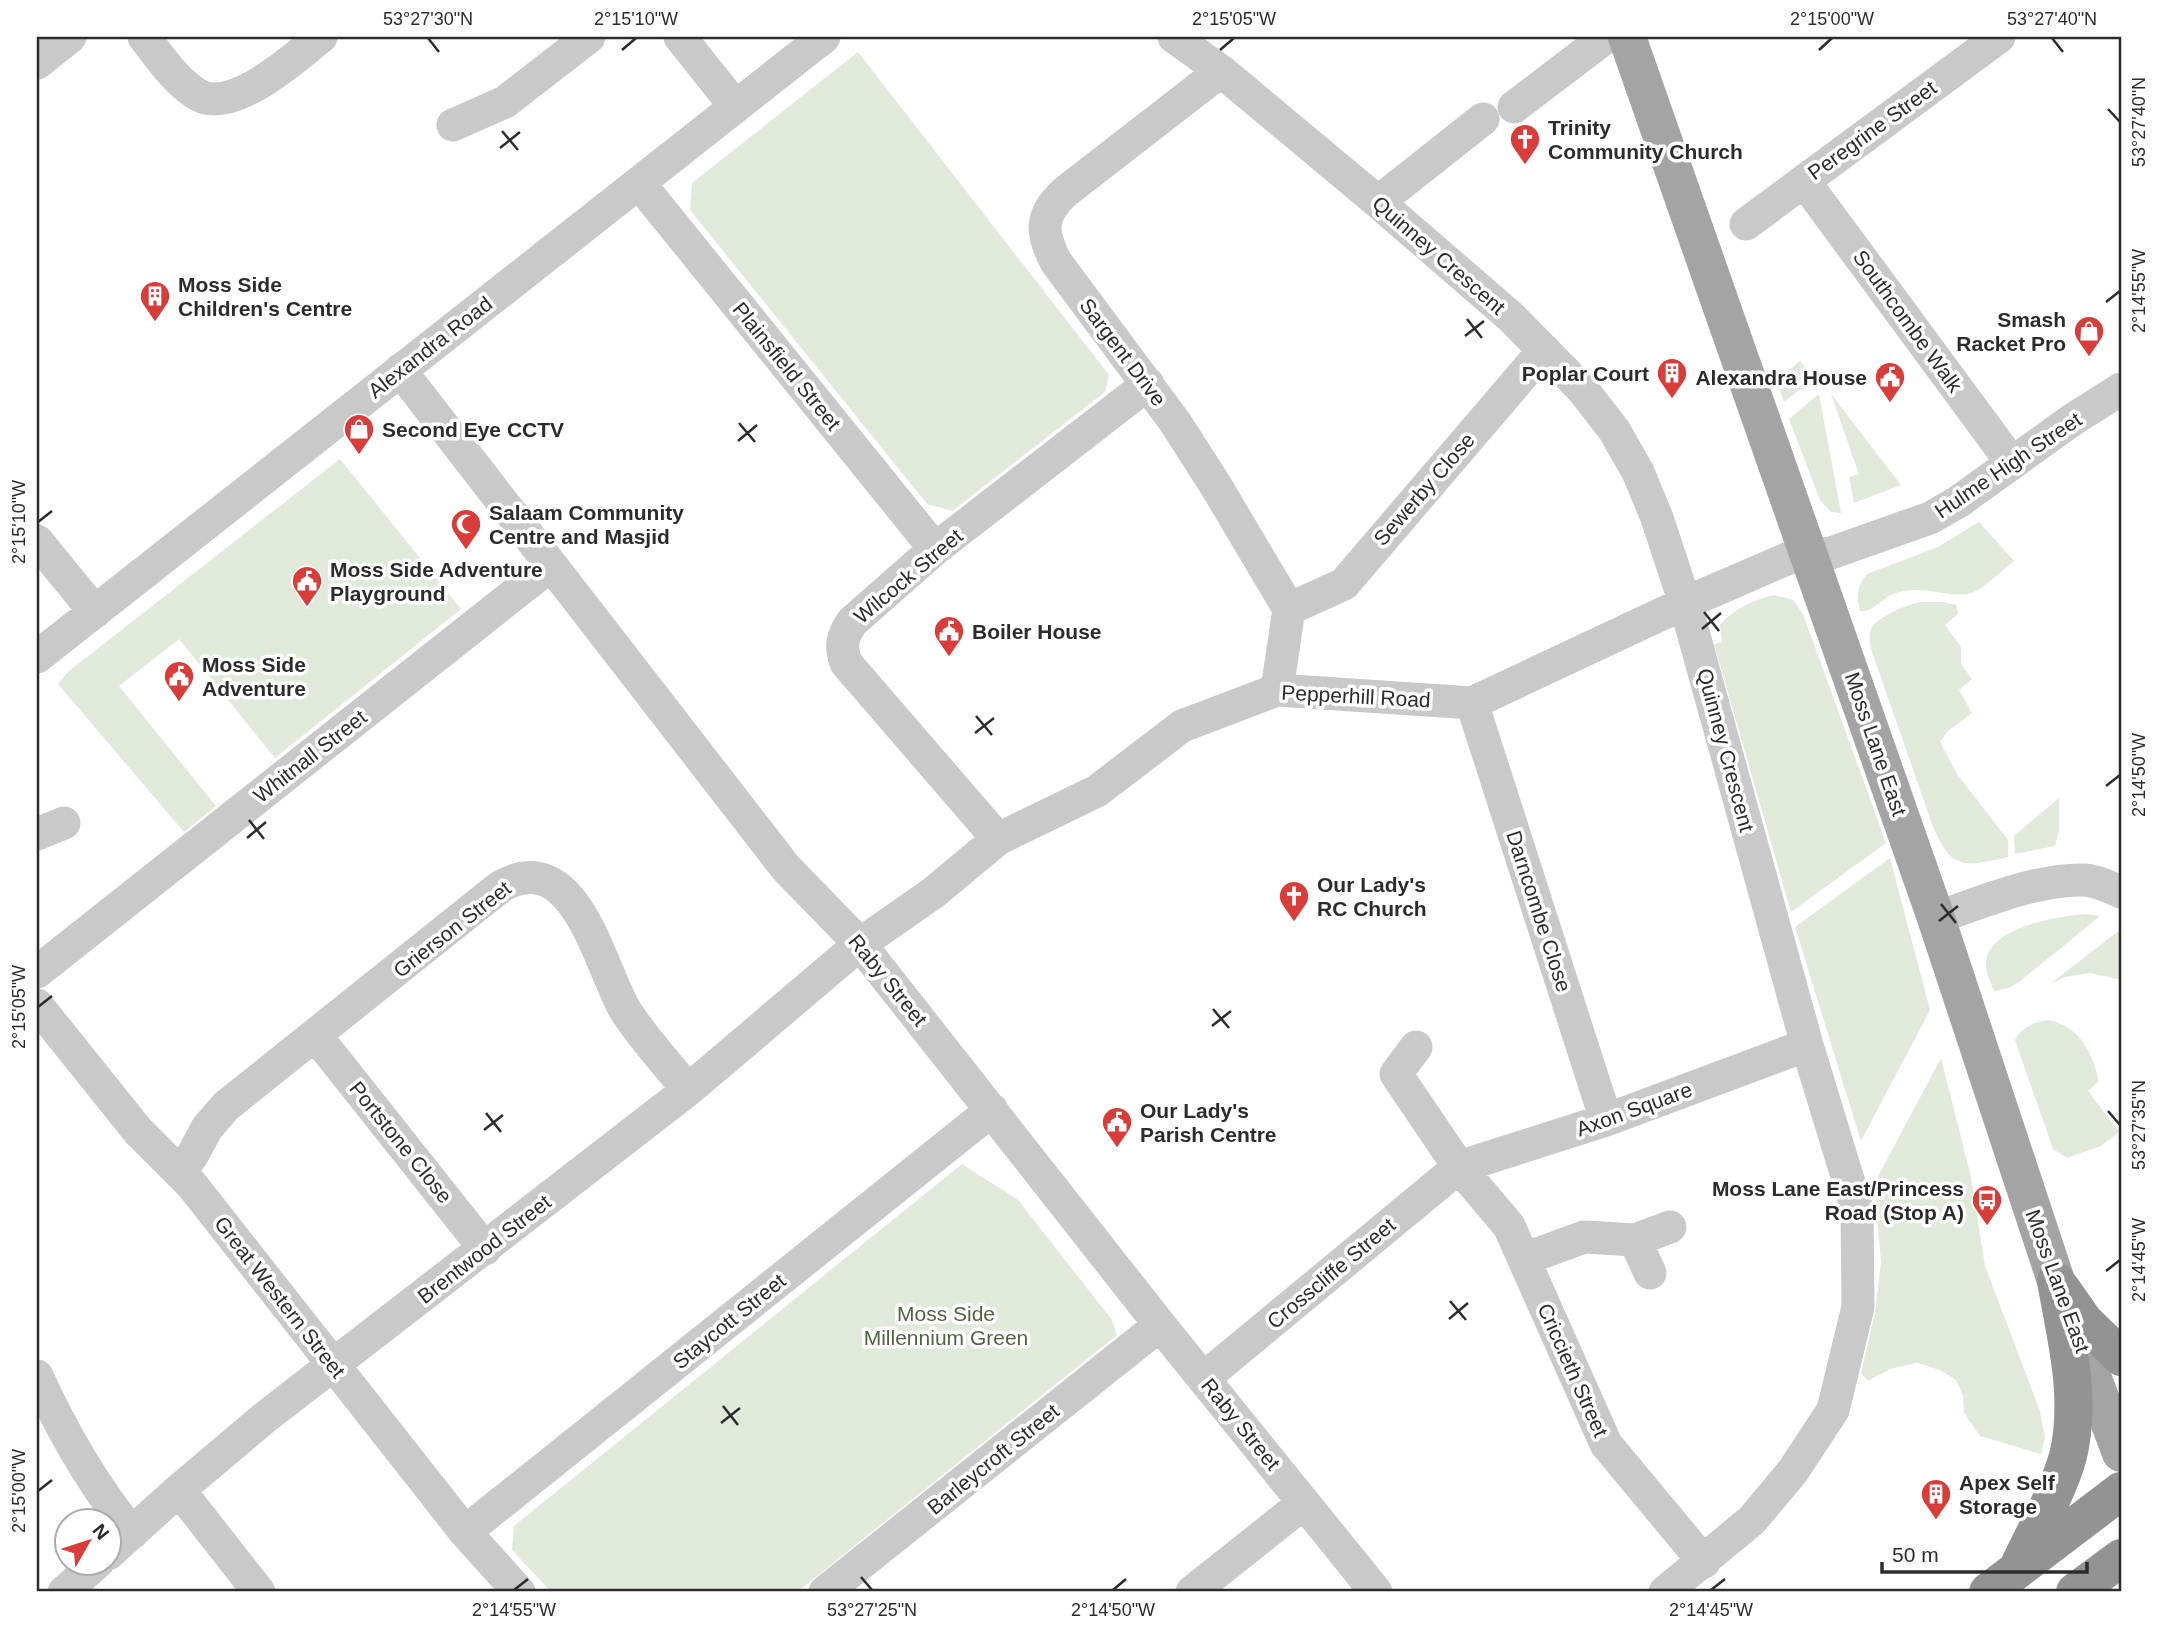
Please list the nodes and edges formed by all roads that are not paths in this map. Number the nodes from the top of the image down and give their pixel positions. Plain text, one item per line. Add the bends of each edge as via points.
1 (70, 37) edge
2 (144, 37) edge
3 (321, 37) edge
4 (589, 37) edge
5 (680, 37) edge
6 (824, 37) edge
7 (1174, 37) edge
8 (1606, 37) edge
9 (1627, 37) edge
10 (1999, 37) edge
11 (37, 63) edge
12 (1221, 71) junction
13 (735, 106) junction
14 (1514, 107) dead end
15 (1483, 119) dead end
16 (453, 125) dead end
17 (1804, 181) junction
18 (639, 183) junction
19 (1378, 202) junction
20 (1746, 224) dead end
21 (1544, 349) junction
22 (400, 369) junction
23 (1148, 384) junction
24 (2121, 389) edge
25 (2012, 463) junction
26 (37, 541) edge
27 (935, 550) junction
28 (1810, 555) junction
29 (551, 565) junction
30 (1685, 603) junction
31 (1289, 609) junction
32 (95, 612) junction
33 (37, 657) edge
34 (1277, 690) junction
35 (1472, 703) junction
36 (998, 839) junction
37 (2121, 892) edge
38 (1936, 918) junction
39 (860, 944) junction
40 (37, 972) edge
41 (37, 1005) edge
42 (316, 1036) junction
43 (1807, 1045) junction
44 (1416, 1047) dead end
45 (688, 1090) junction
46 (992, 1110) junction
47 (1606, 1120) junction
48 (1459, 1167) junction
49 (180, 1173) junction
50 (1670, 1227) dead end
51 (1635, 1240) junction
52 (485, 1249) junction
53 (1524, 1259) junction
54 (1650, 1273) dead end
55 (2056, 1281) junction
56 (1160, 1325) junction
57 (2121, 1357) edge
58 (334, 1365) junction
59 (37, 1376) edge
60 (1204, 1378) junction
61 (2121, 1453) edge
62 (178, 1490) junction
63 (2121, 1491) edge
64 (1304, 1503) junction
65 (111, 1506) edge
66 (465, 1532) junction
67 (122, 1542) edge
68 (2121, 1558) edge
69 (1704, 1562) junction
70 (2018, 1569) junction
71 (83, 1576) edge
72 (64, 1592) edge
73 (259, 1592) edge
74 (519, 1592) edge
75 (825, 1592) edge
76 (1192, 1592) edge
77 (1376, 1592) edge
78 (1665, 1592) edge
79 (1988, 1592) edge
80 (2075, 1592) edge

1 - 11 street
2 - 3 street via 197,95 212,99 259,85
4 - 16 street via 505,102
5 - 13 street
6 - 13 street, Alexandra Road
7 - 12 street, Quinney Crescent
8 - 14 street
9 - 28 main road, Moss Lane East
10 - 17 street, Peregrine Street
12 - 19 street, Quinney Crescent
12 - 23 street, Sargent Drive via 1065,192 1054,202 1045,222 1056,262
13 - 18 street, Alexandra Road
15 - 19 street
17 - 20 street, Peregrine Street
17 - 25 street, Southcombe Walk
18 - 22 street, Alexandra Road
18 - 27 street, Plainsfield Street
19 - 21 street, Quinney Crescent
21 - 30 street, Quinney Crescent via 1614,430 1638,472
21 - 31 street, Sewerby Close via 1344,584
22 - 29 street, Raby Street
22 - 32 street, Alexandra Road
23 - 27 street, Wilcock Street
23 - 31 street, Sargent Drive
24 - 25 street, Hulme High Street
25 - 28 street, Hulme High Street via 1930,518 1831,554
26 - 32 street
27 - 36 street, Wilcock Street via 852,622 842,649 846,663
28 - 30 street, Pepperhill Road via 1789,558
28 - 38 main road, Moss Lane East
29 - 39 street, Raby Street via 786,868
29 - 40 street, Whitnall Street
30 - 35 street, Pepperhill Road
30 - 43 street, Quinney Crescent
31 - 34 street
32 - 33 street, Alexandra Road
34 - 35 street, Pepperhill Road
34 - 36 street, Pepperhill Road via 1182,726 1097,791
35 - 47 street, Darncombe Close
36 - 39 street, Pepperhill Road via 933,893
37 - 38 street via 2093,881 2064,882 2028,888
38 - 55 main road, Moss Lane East
39 - 45 street, Brentwood Street
39 - 46 street, Raby Street
41 - 49 street, Great Western Street via 138,1131
42 - 45 street, Grierson Street via 500,887 526,877 552,883 572,901 626,1010
42 - 49 street, Grierson Street via 226,1106
42 - 52 street, Portstone Close
43 - 47 street, Axon Square
43 - 69 street, Quinney Crescent via 1857,1209 1858,1307 1833,1410 1793,1471 1752,1520
44 - 48 street, Criccieth Street via 1396,1074
45 - 52 street, Brentwood Street
46 - 56 street, Raby Street
46 - 66 street, Staycott Street
47 - 48 street, Axon Square
48 - 53 street, Criccieth Street via 1508,1226
48 - 60 street, Crosscliffe Street
49 - 58 street, Great Western Street
50 - 51 street
51 - 53 street via 1584,1237
51 - 54 street
52 - 58 street, Brentwood Street
53 - 69 street, Criccieth Street via 1606,1444
55 - 57 highway via 2084,1321
55 - 61 main road, Moss Lane East
55 - 70 highway via 2074,1409 2067,1457
56 - 60 street, Raby Street
56 - 75 street, Barleycroft Street
58 - 62 street, Brentwood Street
58 - 66 street, Great Western Street
59 - 65 street via 53,1412
60 - 64 street, Raby Street
62 - 67 street, Brentwood Street
62 - 73 street
63 - 70 highway
64 - 76 street
64 - 77 street, Raby Street
66 - 74 street, Great Western Street
68 - 80 highway
69 - 78 street, Quinney Crescent
70 - 79 highway
71 - 72 street

